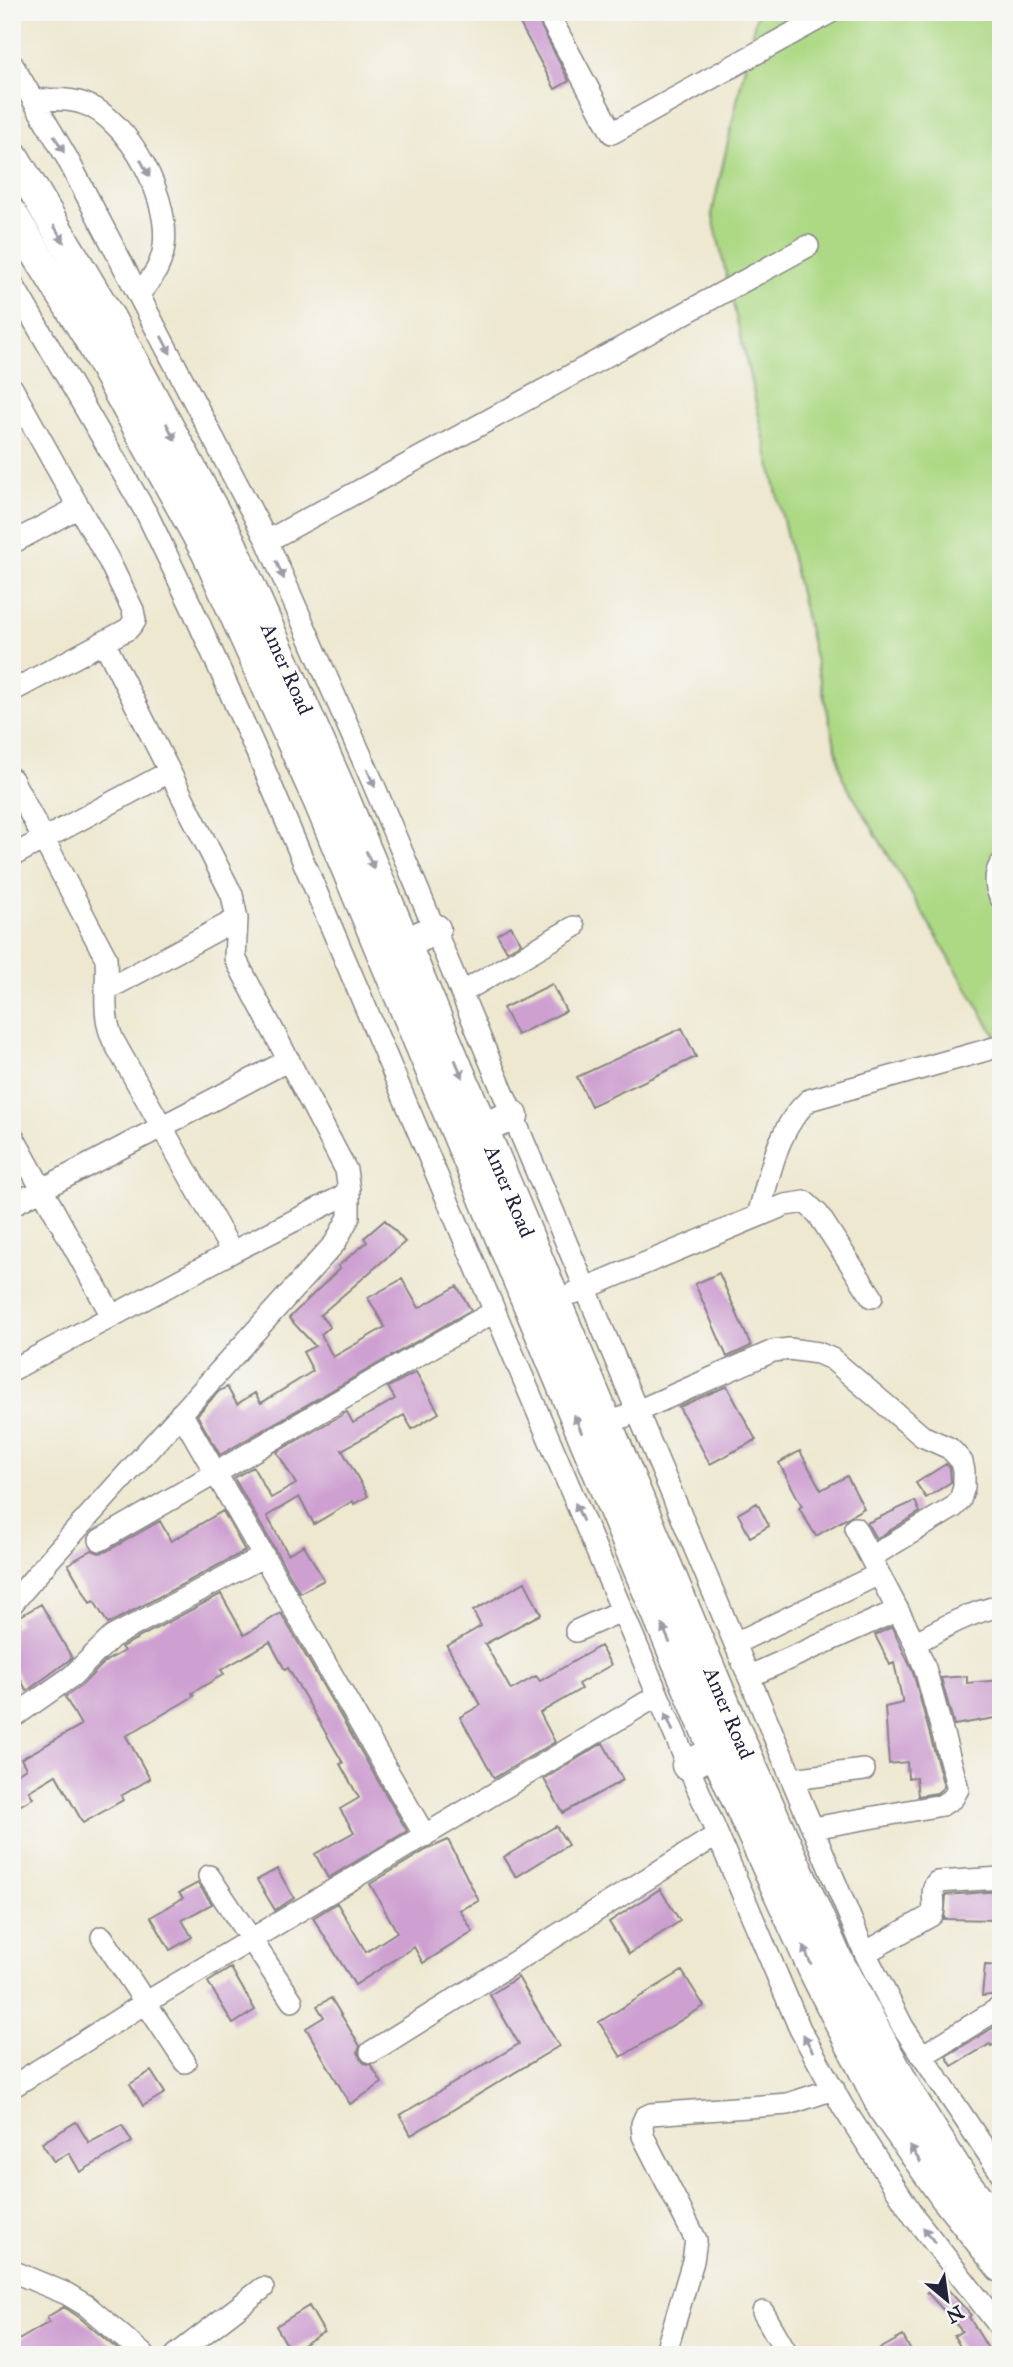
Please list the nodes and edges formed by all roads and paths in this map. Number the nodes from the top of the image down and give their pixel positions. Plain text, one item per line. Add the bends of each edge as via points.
1 (547, 12) edge
2 (831, 12) edge
3 (12, 64) edge
4 (34, 100) junction
5 (12, 154) edge
6 (17, 232) edge
7 (808, 246) dead end
8 (12, 283) edge
9 (139, 294) junction
10 (12, 388) edge
11 (79, 507) junction
12 (267, 541) junction
13 (12, 543) edge
14 (104, 642) junction
15 (12, 691) edge
16 (169, 772) junction
17 (12, 779) edge
18 (44, 839) junction
19 (12, 856) edge
20 (1001, 864) edge
21 (1001, 898) edge
22 (237, 919) junction
23 (575, 927) dead end
24 (435, 929) junction
25 (406, 944) junction
26 (106, 990) junction
27 (461, 993) junction
28 (1001, 1046) edge
29 (289, 1060) junction
30 (513, 1115) junction
31 (162, 1126) junction
32 (484, 1127) junction
33 (12, 1135) edge
34 (42, 1189) junction
35 (349, 1190) junction
36 (12, 1205) edge
37 (758, 1215) junction
38 (232, 1252) junction
39 (586, 1288) junction
40 (872, 1297) dead end
41 (556, 1300) junction
42 (494, 1312) junction
43 (112, 1317) junction
44 (12, 1370) edge
45 (638, 1411) junction
46 (181, 1413) junction
47 (608, 1424) junction
48 (217, 1474) junction
49 (855, 1528) dead end
50 (100, 1540) dead end
51 (264, 1556) junction
52 (875, 1565) junction
53 (12, 1604) edge
54 (1001, 1606) edge
55 (898, 1610) junction
56 (621, 1611) junction
57 (576, 1631) dead end
58 (736, 1643) junction
59 (915, 1643) junction
60 (750, 1676) junction
61 (657, 1696) junction
62 (12, 1718) edge
63 (716, 1752) junction
64 (687, 1765) junction
65 (864, 1770) dead end
66 (792, 1779) junction
67 (813, 1828) junction
68 (717, 1835) junction
69 (425, 1836) junction
70 (209, 1876) dead end
71 (1001, 1878) edge
72 (102, 1937) dead end
73 (253, 1940) junction
74 (864, 1952) junction
75 (292, 2001) dead end
76 (145, 2003) junction
77 (1001, 2007) edge
78 (371, 2052) dead end
79 (922, 2056) junction
80 (185, 2062) dead end
81 (12, 2087) edge
82 (834, 2089) junction
83 (1001, 2173) edge
84 (1001, 2228) edge
85 (1001, 2267) edge
86 (12, 2271) edge
87 (263, 2288) dead end
88 (764, 2312) dead end
89 (1001, 2328) edge
90 (144, 2355) edge
91 (176, 2355) edge
92 (665, 2355) edge
93 (788, 2355) edge

1 - 2 street via 612,133
3 - 4 street
4 -> 9 street
4 -> 9 street via 63,99 92,107 116,124 135,148 154,185 165,221 161,261
5 -> 25 highway, Amer Road via 111,320 230,541
63 -> 6 highway, Amer Road via 323,813 213,565 87,335
7 - 12 street
8 - 42 street via 148,516 195,614
9 -> 12 street
10 - 11 street
11 - 13 street
11 - 14 street via 133,610 135,621 128,629
12 -> 24 street
14 - 15 street
14 - 16 street
16 - 18 street
16 - 22 street via 232,895
17 - 18 street
18 - 19 street
18 - 26 street via 106,958
20 - 21 street via 996,881
22 - 26 street
22 - 29 street via 235,958
23 - 27 street
24 - 25 highway
24 - 27 street
25 -> 32 highway, Amer Road
26 - 31 street via 107,1026
27 - 30 street
28 - 37 street via 808,1100 796,1111 777,1149
29 - 31 street
29 - 35 street via 346,1170
30 - 32 highway
30 - 39 street
31 - 34 street
31 - 38 street
32 - 41 highway, Amer Road
33 - 34 street
34 - 36 street
34 - 43 street
35 - 38 street
35 - 46 street via 349,1217 335,1243
37 - 39 street
37 - 40 street via 805,1202 818,1214
38 - 43 street
39 - 41 street
39 - 45 street
41 - 47 highway, Amer Road
42 - 48 street
56 -> 42 street
43 - 44 street
45 - 47 street
45 - 52 street via 773,1351 805,1350 832,1359 922,1436 949,1448 964,1471 962,1495 954,1507
45 - 58 street
46 - 48 street
46 - 53 street
47 - 84 highway, Amer Road via 837,1959 909,2094 964,2181
48 - 50 street
48 - 51 street
49 - 52 street
51 - 62 street via 112,1637 72,1676
51 - 69 street
52 - 55 street
52 - 58 street
54 - 59 street via 957,1621
55 - 59 street
55 - 60 street
56 - 57 street
56 - 61 street
58 - 60 street
59 - 67 street via 958,1789 942,1805
60 - 66 street
64 -> 61 street
61 - 69 street
63 - 64 highway
85 -> 63 highway, Amer Road via 884,2110 815,1973
64 - 68 street
65 - 66 street
66 - 67 street
67 - 74 street
68 - 78 street
82 -> 68 street via 800,2029
69 - 73 street
70 - 73 street
71 - 74 street via 937,1882 932,1915
72 - 76 street
73 - 75 street
73 - 76 street
74 - 79 street
76 - 80 street
76 - 81 street
77 - 79 street
79 - 83 street
89 -> 82 street via 915,2218
82 - 92 street via 788,2104 645,2116 643,2136 696,2241
86 - 90 street via 87,2306
87 - 91 street
88 - 93 street

